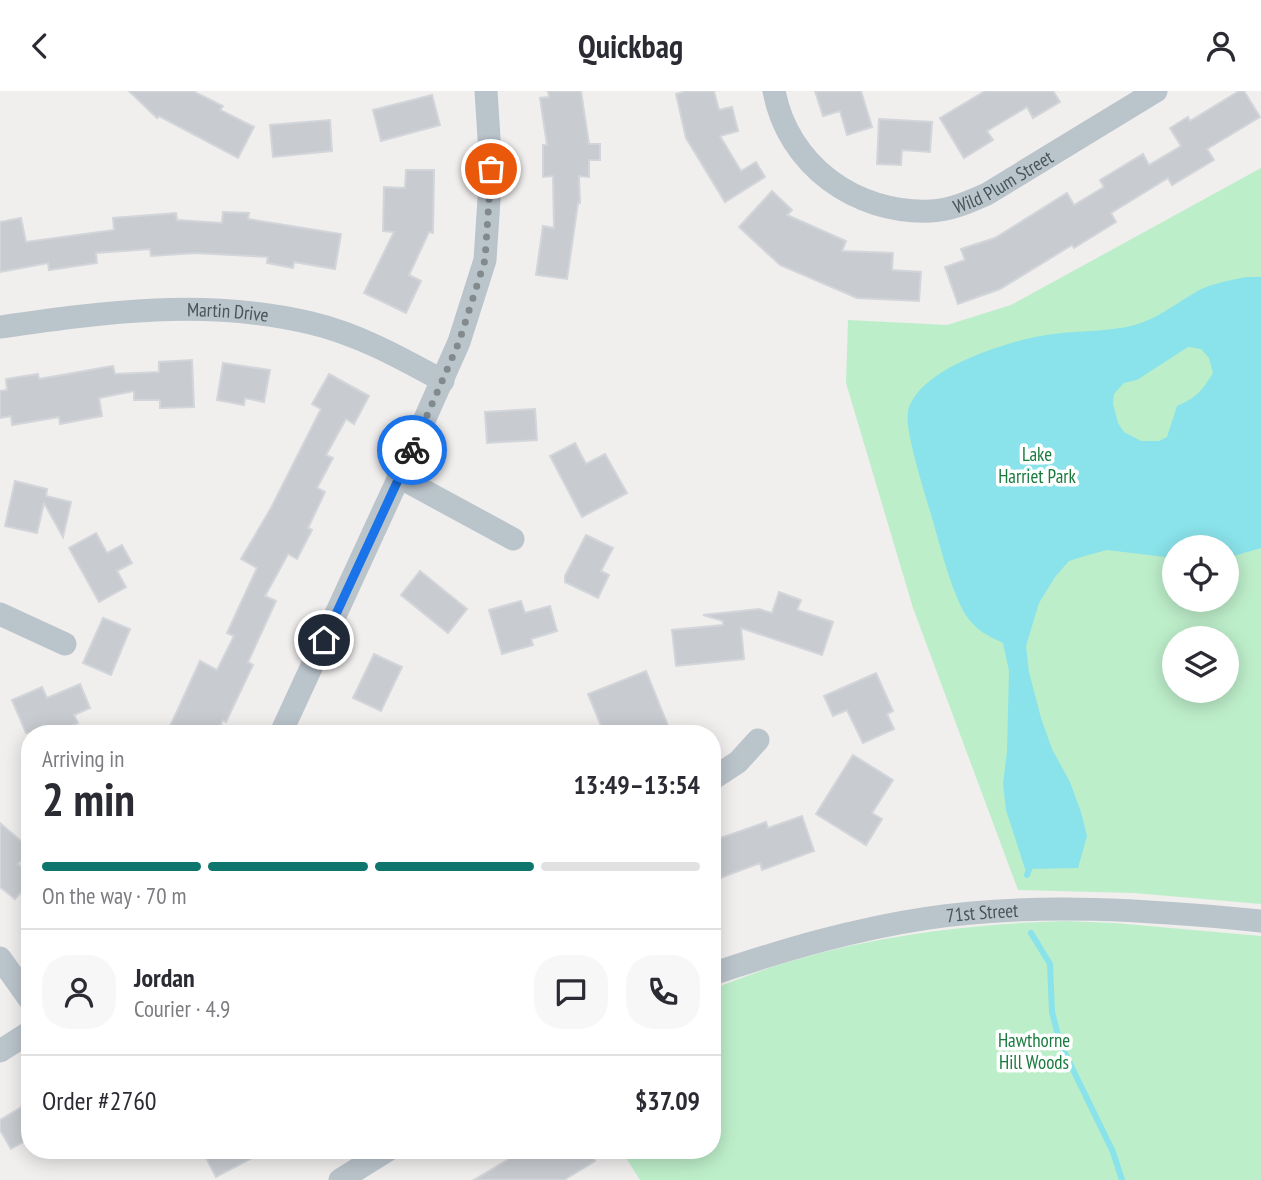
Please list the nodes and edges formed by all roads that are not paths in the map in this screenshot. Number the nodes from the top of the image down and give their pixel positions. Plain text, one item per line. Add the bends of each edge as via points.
1 (486, 91) edge
2 (774, 91) edge
3 (1156, 91) edge
4 (0, 327) edge
5 (443, 381) junction
6 (399, 477) junction
7 (513, 539) dead end
8 (0, 614) edge
9 (65, 644) dead end
10 (285, 725) edge
11 (758, 740) dead end
12 (721, 773) edge
13 (1261, 921) edge
14 (0, 958) edge
15 (721, 971) edge
16 (21, 987) edge
17 (21, 1038) edge
18 (0, 1051) edge
19 (374, 1159) edge
20 (340, 1180) edge

1 - 5 street via 491,169 485,260
2 - 3 street, Wild Plum Street via 788,132 818,173 835,186 903,210 932,211 958,207 987,194
4 - 5 street, Martin Drive via 136,309 241,312 312,323 375,345
5 - 6 street
6 - 7 street
6 - 10 street
8 - 9 street
11 - 12 street
13 - 15 street, 71st Street via 1125,910 969,913 817,941
14 - 16 street
17 - 18 street
19 - 20 street

